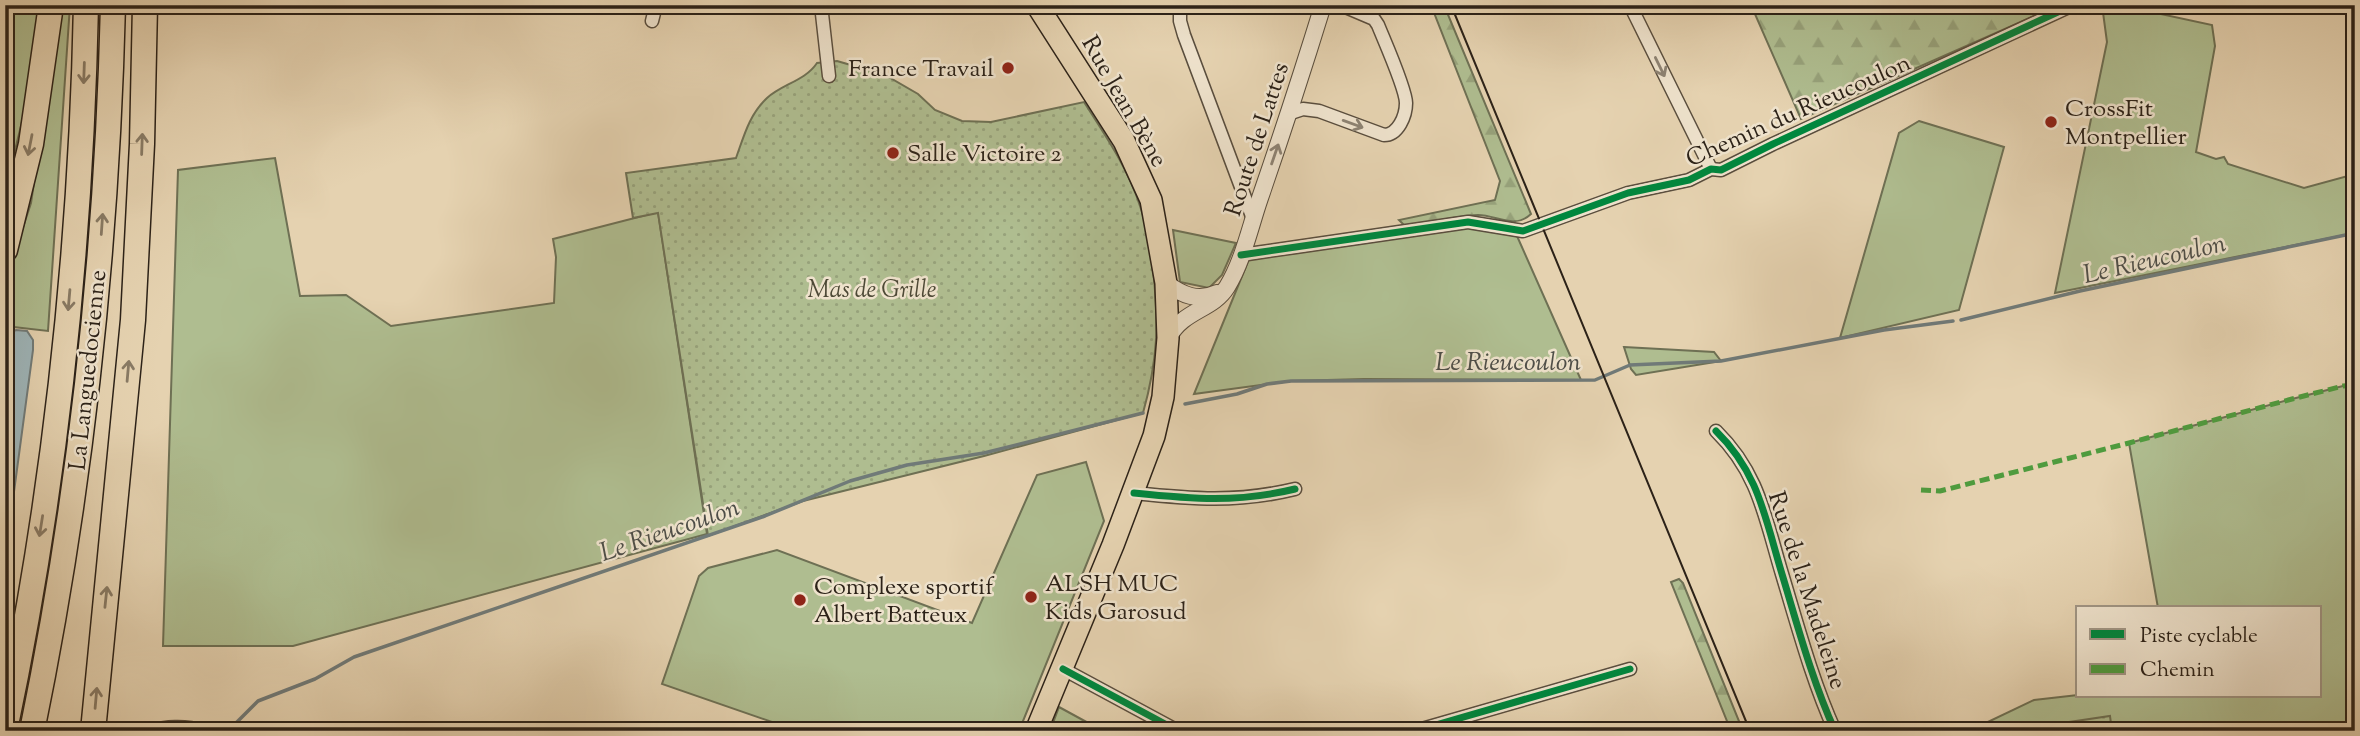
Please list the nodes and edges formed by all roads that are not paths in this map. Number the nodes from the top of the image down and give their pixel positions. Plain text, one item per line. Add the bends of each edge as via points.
1 (51, 5) edge
2 (86, 5) edge
3 (113, 5) edge
4 (145, 5) edge
5 (656, 5) edge
6 (821, 5) edge
7 (1037, 5) edge
8 (1180, 5) edge
9 (1323, 5) edge
10 (1341, 5) edge
11 (1630, 5) edge
12 (2073, 5) edge
13 (652, 21) dead end
14 (829, 76) dead end
15 (1288, 114) junction
16 (1710, 169) junction
17 (1253, 219) junction
18 (5, 250) edge
19 (1241, 255) junction
20 (1166, 283) junction
21 (1228, 286) junction
22 (1168, 338) junction
23 (1716, 431) dead end
24 (1295, 489) dead end
25 (1134, 493) junction
26 (1063, 668) junction
27 (1630, 669) dead end
28 (5, 730) edge
29 (32, 731) edge
30 (93, 731) edge
31 (146, 731) edge
32 (204, 731) edge
33 (1036, 731) edge
34 (1178, 731) edge
35 (1415, 731) edge
36 (1835, 731) edge

1 -> 18 highway via 31,144
2 -> 28 highway, La Languedocienne via 79,185 67,330 37,555
29 -> 3 highway, La Languedocienne via 59,582 89,363
30 -> 4 highway via 134,308
5 - 13 street
6 - 14 street
7 - 20 main road, Rue Jean Bène via 1124,141 1151,200
8 - 17 street via 1184,35
9 - 15 street, Route de Lattes
15 -> 10 street via 1311,110 1384,135 1397,131 1406,99 1378,25
11 -> 16 street
12 - 16 street, Chemin du Rieucoulon via 1721,170
17 -> 15 street, Route de Lattes
16 - 19 street, Chemin du Rieucoulon via 1689,180 1628,193 1523,231 1468,222
17 - 19 street, Route de Lattes
19 - 21 street, Route de Lattes
20 - 21 street via 1184,294 1207,298
20 - 22 main road, Rue Jean Bène
21 - 22 street, Route de Lattes via 1219,299 1188,315
22 - 25 main road, Rue Jean Bène via 1163,397
23 - 36 street, Rue de la Madeleine via 1736,451 1754,482 1809,664
24 - 25 street via 1234,499
25 - 26 main road, Rue Jean Bène
26 - 33 main road, Rue Jean Bène
26 - 34 street
27 - 35 street
31 - 32 street via 167,727

